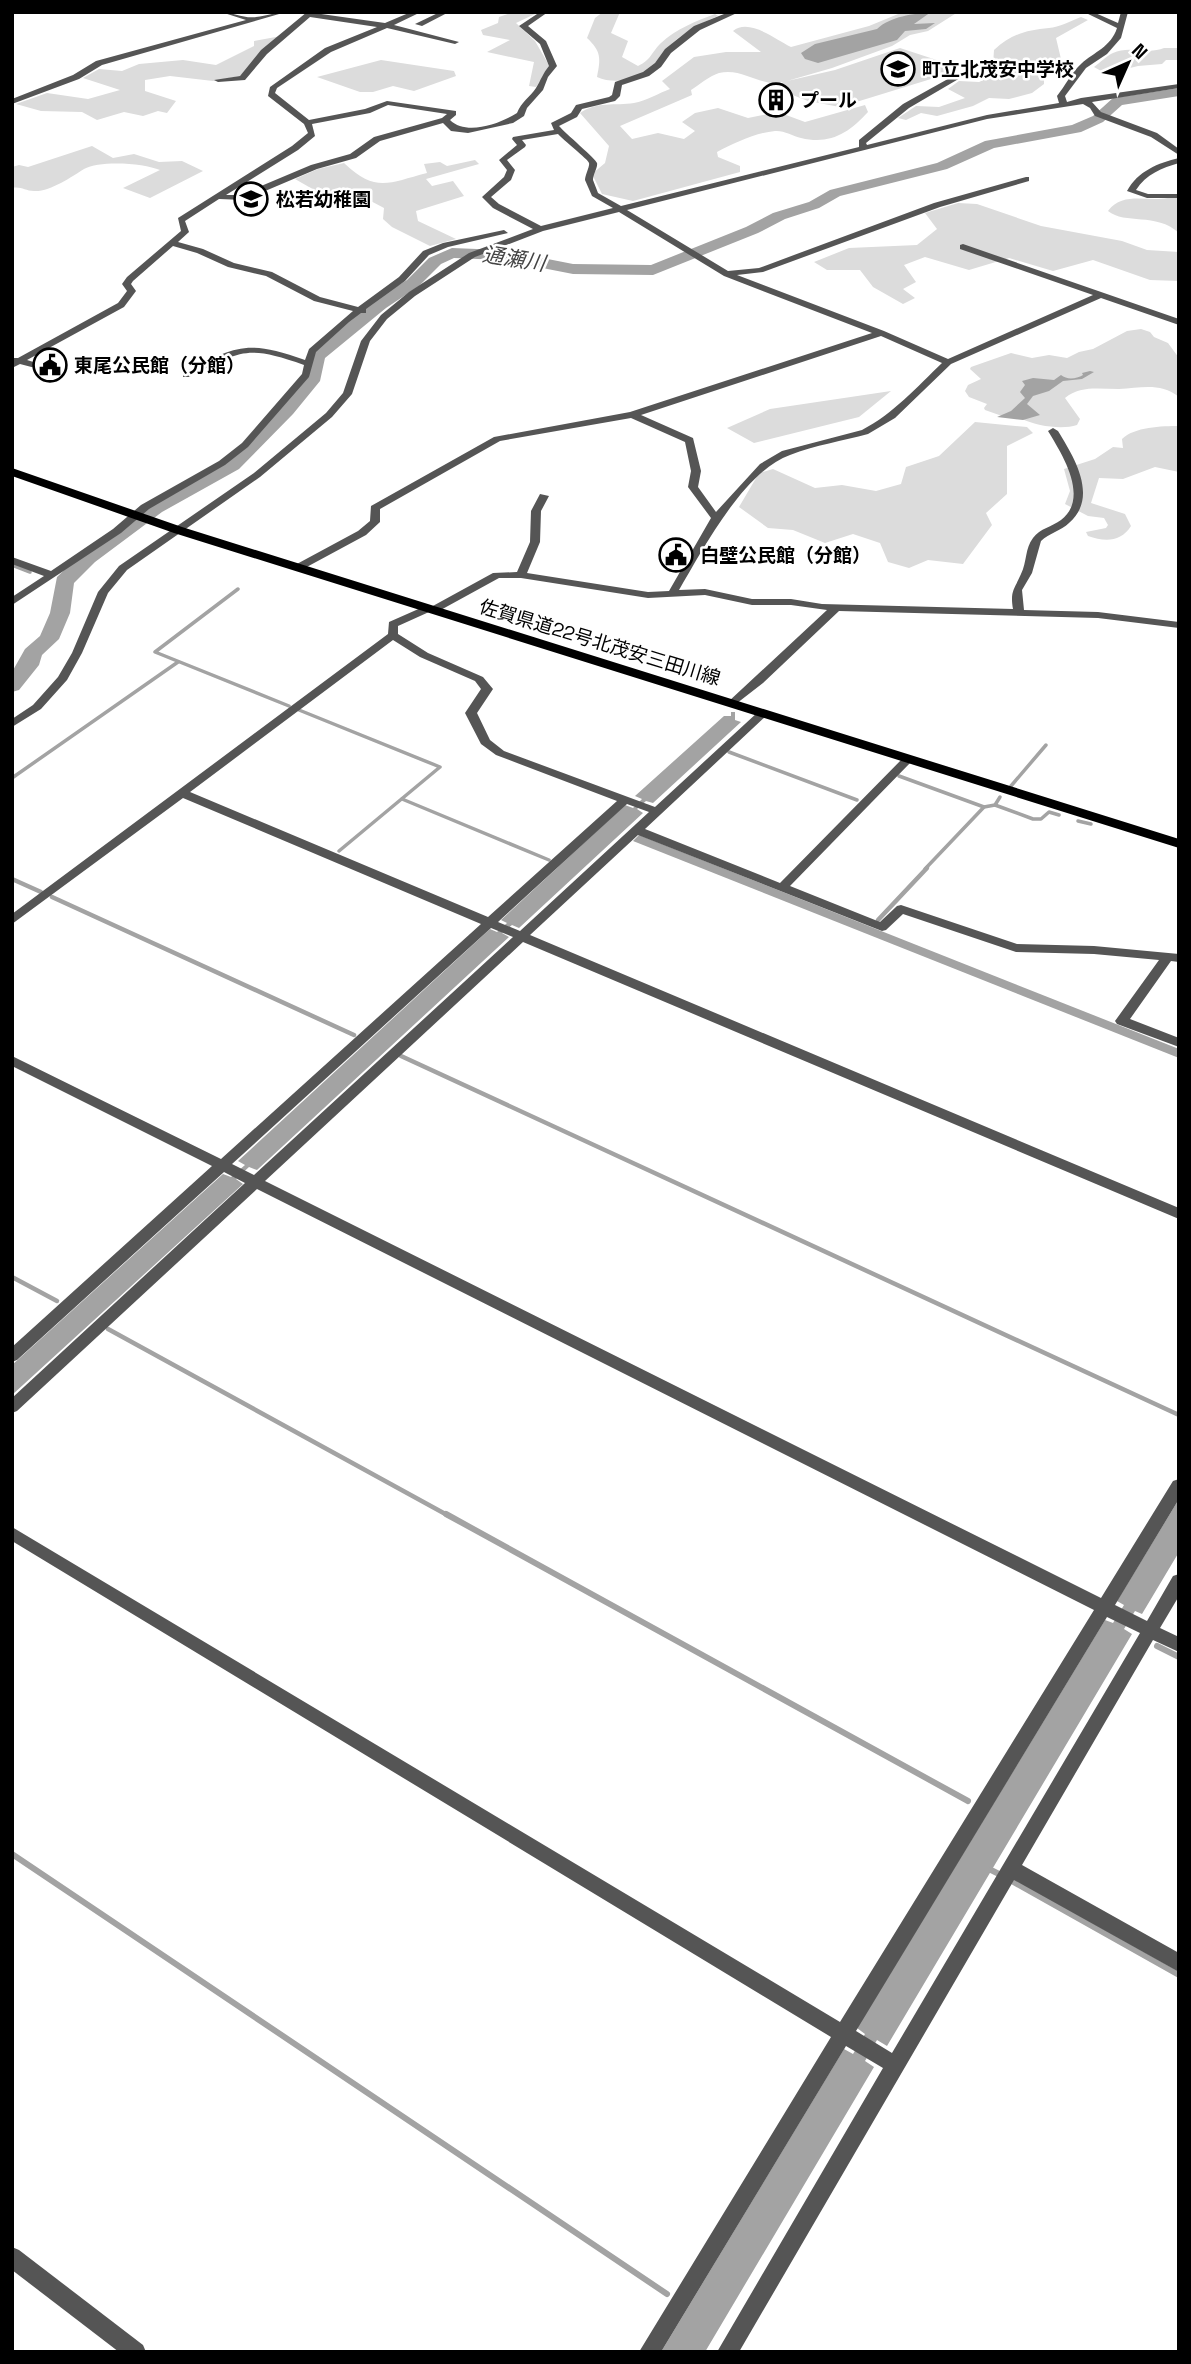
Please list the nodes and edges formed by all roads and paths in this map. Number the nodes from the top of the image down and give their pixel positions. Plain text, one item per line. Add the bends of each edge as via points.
1 (224, 12) edge
2 (283, 12) edge
3 (418, 12) edge
4 (446, 12) edge
5 (544, 12) edge
6 (1087, 12) edge
7 (1125, 12) edge
8 (310, 13) edge
9 (732, 13) edge
10 (253, 20) junction
11 (419, 24) dead end
12 (383, 27) junction
13 (1120, 27) junction
14 (455, 42) dead end
15 (964, 72) dead end
16 (218, 80) dead end
17 (1179, 86) edge
18 (1081, 100) junction
19 (12, 102) edge
20 (1063, 103) junction
21 (445, 120) junction
22 (307, 123) junction
23 (493, 127) junction
24 (558, 132) junction
25 (516, 139) junction
26 (863, 148) junction
27 (1179, 153) edge
28 (1179, 160) edge
29 (1026, 179) dead end
30 (1179, 196) edge
31 (219, 197) junction
32 (619, 208) junction
33 (537, 227) junction
34 (171, 243) junction
35 (963, 247) dead end
36 (727, 274) junction
37 (1100, 295) junction
38 (359, 310) junction
39 (384, 317) junction
40 (1179, 322) edge
41 (881, 333) junction
42 (15, 362) edge
43 (948, 362) junction
44 (309, 364) junction
45 (59, 373) dead end
46 (186, 375) dead end
47 (632, 415) junction
48 (1053, 431) dead end
49 (12, 472) edge
50 (544, 496) dead end
51 (134, 514) junction
52 (716, 518) junction
53 (178, 530) junction
54 (12, 560) edge
55 (299, 567) junction
56 (51, 575) junction
57 (521, 575) junction
58 (672, 594) junction
59 (12, 602) edge
60 (836, 608) junction
61 (430, 609) junction
62 (1019, 613) junction
63 (1179, 625) edge
64 (393, 635) junction
65 (732, 704) junction
66 (762, 714) junction
67 (12, 724) edge
68 (907, 760) junction
69 (182, 793) junction
70 (635, 803) junction
71 (656, 811) junction
72 (636, 830) junction
73 (1179, 844) edge
74 (783, 887) junction
75 (12, 920) edge
76 (505, 929) junction
77 (1173, 957) edge
78 (1179, 1043) edge
79 (12, 1060) edge
80 (239, 1174) junction
81 (1179, 1214) edge
82 (12, 1356) edge
83 (12, 1407) edge
84 (1179, 1485) edge
85 (12, 1533) edge
86 (1179, 1581) edge
87 (1118, 1614) junction
88 (1150, 1630) junction
89 (1179, 1645) edge
90 (1010, 1868) junction
91 (1179, 1963) edge
92 (858, 2043) junction
93 (895, 2066) junction
94 (12, 2257) edge
95 (136, 2352) edge
96 (649, 2352) edge
97 (727, 2352) edge

1 - 10 street
2 - 10 street
3 - 12 street
4 - 11 street
5 - 23 street via 523,26 543,43 553,66 517,117
6 - 13 street
7 - 13 street
8 - 12 street
8 - 16 street via 264,52 242,78
9 - 24 street via 696,28 646,74 618,84 612,99 579,107 574,116 557,122
10 - 19 street via 99,63
12 - 14 street
12 - 22 street via 328,50 271,90
13 - 20 street via 1112,44 1079,71 1061,96
15 - 26 street via 894,115 862,142
17 - 18 street
18 - 20 street
18 - 27 street via 1098,114 1154,135
20 - 26 street
21 - 22 street via 453,113 387,103
21 - 23 street via 454,129
21 - 31 street via 377,139 353,156 241,198
22 - 31 street via 312,134
23 - 25 street
24 - 25 street
24 - 32 street via 592,159 588,180 595,194
25 - 33 street via 522,145 503,160 511,170 508,178 486,197
26 - 32 street
28 - 30 street via 1153,170 1131,191
29 - 36 street via 937,205 760,270
31 - 34 street via 181,220 185,232
32 - 33 street
32 - 36 street
33 - 38 street via 434,248 402,279
33 - 39 street via 482,250
34 - 38 street via 270,274 303,293
34 - 42 street via 130,279 126,284 132,291 121,305
35 - 37 street
36 - 41 street
37 - 40 street
37 - 43 street
38 - 39 street
38 - 44 street via 312,351
39 - 53 street via 366,341 346,394 329,415 274,462
41 - 43 street
41 - 47 street
42 - 45 street
43 - 52 street via 877,426 771,459
44 - 46 street via 253,347 239,349
44 - 51 street via 302,382 245,445
47 - 52 street via 690,440 696,471 693,487
47 - 55 street via 497,439 375,508 375,522 362,533
48 - 62 street via 1066,452 1079,493 1072,514 1037,539 1028,572 1017,585
49 - 51 main road, 佐賀県道22号北茂安三田川線
50 - 57 street via 536,511 535,542
51 - 53 main road, 佐賀県道22号北茂安三田川線
51 - 56 street via 117,531
52 - 58 street
53 - 55 main road, 佐賀県道22号北茂安三田川線
53 - 67 street via 110,581 63,678 44,701
54 - 56 street
55 - 61 main road, 佐賀県道22号北茂安三田川線
56 - 59 street
57 - 58 street via 648,595
57 - 61 street via 497,575
58 - 60 street via 705,592 752,602 791,601
60 - 62 street
60 - 65 street via 784,655 772,672
61 - 64 street via 393,624
61 - 65 main road, 佐賀県道22号北茂安三田川線
62 - 63 street via 1134,618
64 - 69 street
64 - 70 street via 479,679 487,689 471,713 485,742 500,753
65 - 66 main road, 佐賀県道22号北茂安三田川線
66 - 68 main road, 佐賀県道22号北茂安三田川線
66 - 71 street
68 - 73 main road, 佐賀県道22号北茂安三田川線
68 - 74 street
69 - 75 street
69 - 76 street
70 - 71 street
70 - 76 street
71 - 72 street
72 - 74 street
72 - 76 street
74 - 77 street via 882,927 901,909 1016,948
76 - 80 street
76 - 80 street
76 - 81 street
77 - 78 street via 1122,1021
79 - 80 street
80 - 82 street
80 - 83 street
80 - 87 street
84 - 87 street
85 - 92 street
86 - 88 street
87 - 88 street
87 - 92 street
88 - 89 street
88 - 90 street
90 - 91 street
90 - 93 street
92 - 93 street
92 - 96 street
93 - 97 street
94 - 95 street

